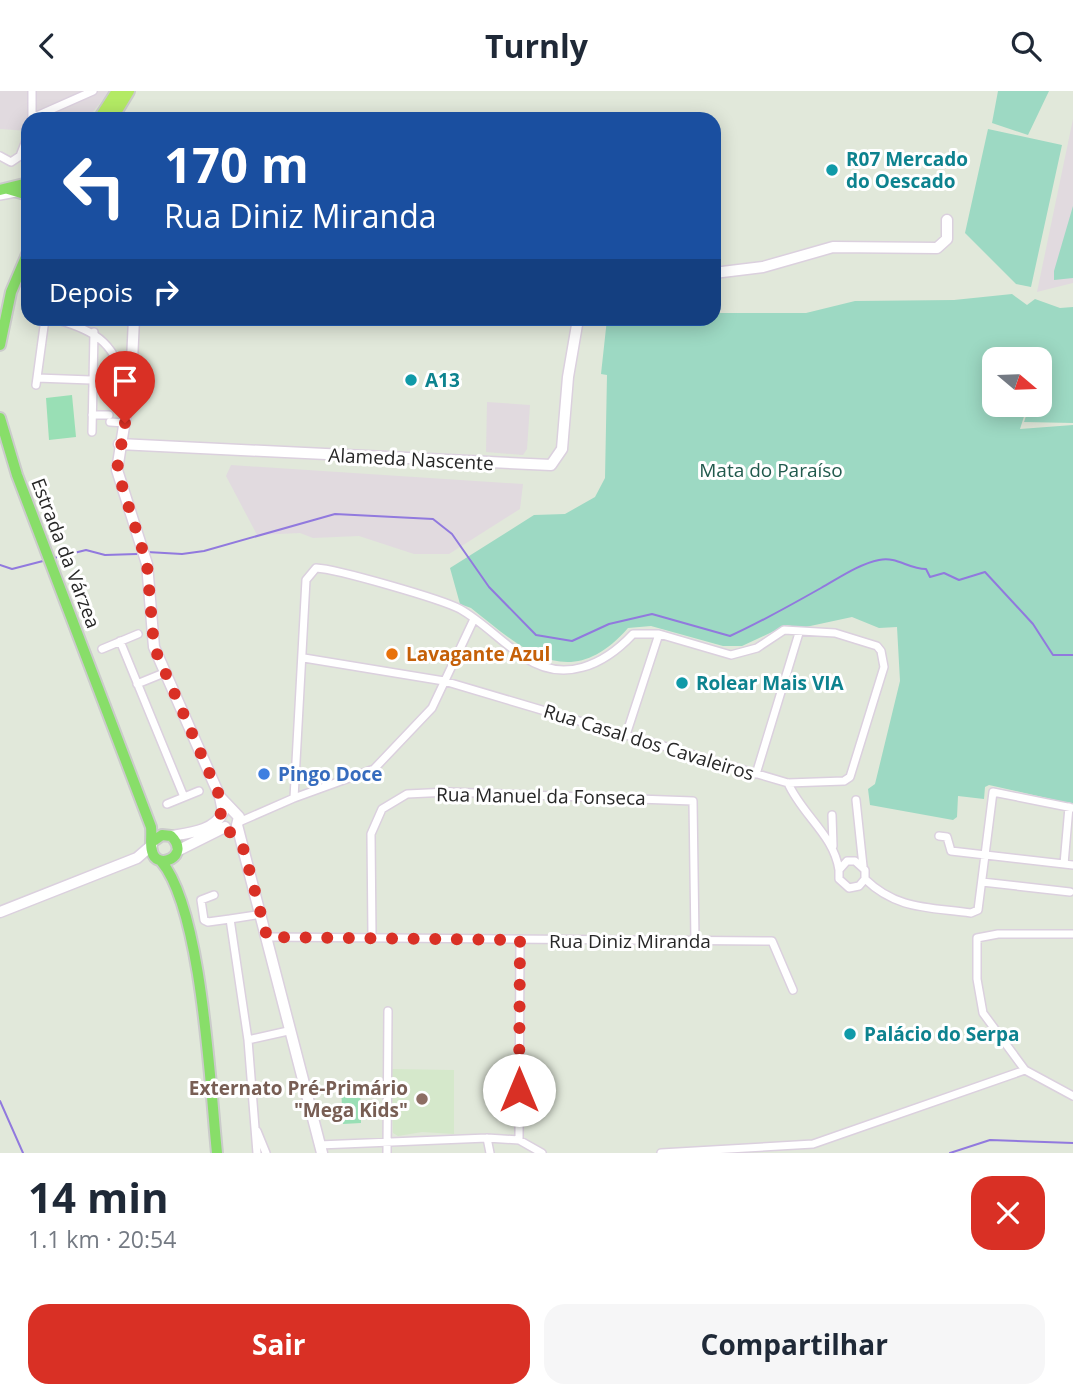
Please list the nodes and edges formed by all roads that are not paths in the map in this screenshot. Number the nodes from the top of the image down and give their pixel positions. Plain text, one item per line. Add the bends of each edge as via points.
1 (32, 91) edge
2 (93, 91) edge
3 (118, 91) edge
4 (128, 91) edge
5 (32, 112) edge
6 (46, 112) edge
7 (104, 112) edge
8 (115, 112) edge
9 (21, 153) edge
10 (0, 156) edge
11 (947, 220) dead end
12 (21, 268) edge
13 (721, 273) edge
14 (44, 326) edge
15 (76, 326) edge
16 (133, 326) edge
17 (577, 326) edge
18 (94, 332) junction
19 (0, 345) edge
20 (91, 380) junction
21 (129, 397) junction
22 (92, 415) junction
23 (0, 418) edge
24 (125, 423) junction
25 (92, 432) dead end
26 (119, 444) junction
27 (474, 619) junction
28 (659, 633) junction
29 (799, 633) junction
30 (138, 634) dead end
31 (120, 641) junction
32 (102, 649) dead end
33 (304, 658) junction
34 (164, 673) junction
35 (444, 681) junction
36 (137, 684) junction
37 (104, 700) junction
38 (626, 736) junction
39 (756, 774) junction
40 (788, 783) junction
41 (199, 791) dead end
42 (184, 797) junction
43 (294, 798) junction
44 (856, 800) dead end
45 (167, 804) dead end
46 (1071, 808) edge
47 (832, 815) dead end
48 (230, 819) junction
49 (169, 836) junction
50 (939, 836) dead end
51 (152, 844) junction
52 (833, 846) junction
53 (177, 853) junction
54 (985, 855) junction
55 (137, 858) junction
56 (159, 860) junction
57 (1063, 864) junction
58 (1073, 865) edge
59 (863, 866) junction
60 (839, 870) junction
61 (865, 879) junction
62 (982, 882) junction
63 (1070, 892) dead end
64 (215, 895) dead end
65 (0, 912) edge
66 (262, 914) junction
67 (230, 919) junction
68 (1073, 934) edge
69 (372, 936) junction
70 (267, 937) junction
71 (520, 940) junction
72 (695, 941) junction
73 (793, 990) dead end
74 (200, 992) junction
75 (388, 1011) dead end
76 (288, 1031) junction
77 (248, 1040) junction
78 (1026, 1070) junction
79 (1073, 1095) edge
80 (257, 1130) junction
81 (487, 1138) junction
82 (519, 1140) junction
83 (387, 1141) junction
84 (321, 1149) edge
85 (217, 1153) edge
86 (257, 1153) edge
87 (266, 1153) edge
88 (387, 1153) edge
89 (490, 1153) edge
90 (542, 1153) edge
91 (660, 1153) edge

1 - 5 street
2 - 6 street
3 - 7 highway
4 - 8 highway
9 - 10 street via 11,162
11 - 13 street via 947,239 937,248 833,247 763,267
12 - 19 main road
14 - 20 street via 36,381
15 - 18 street
16 - 21 street
17 - 26 street, Alameda Nascente via 562,449 551,465
18 - 20 street
18 - 21 street via 121,368
20 - 22 street
21 - 24 street
22 - 24 street
22 - 25 street
23 - 37 main road, Estrada da Várzea via 17,475
24 - 26 street
26 - 34 street via 117,470 147,564 154,647
27 - 28 street via 527,659 554,669 578,670 614,655 633,634
27 - 33 street via 449,605 315,569 306,580
27 - 35 street
28 - 29 street via 730,655 757,648 784,630
28 - 38 street
29 - 39 street
29 - 40 street, Rua Casal dos Cavaleiros via 835,633 869,643 881,649 884,667 850,777
30 - 31 street
31 - 32 street
31 - 36 street
33 - 35 street, Rua Casal dos Cavaleiros
33 - 43 street
34 - 36 street
34 - 48 street
35 - 38 street, Rua Casal dos Cavaleiros
35 - 43 street via 432,708 374,769
36 - 42 street
37 - 49 main road, Estrada da Várzea via 158,826
37 - 51 main road, Estrada da Várzea via 151,827
38 - 39 street, Rua Casal dos Cavaleiros
39 - 40 street, Rua Casal dos Cavaleiros
40 - 52 street
41 - 42 street
42 - 45 street
43 - 48 street
44 - 59 street
46 - 54 street via 993,792
46 - 57 street
47 - 52 street
48 - 49 street
48 - 53 street
48 - 66 street
49 - 51 main road via 158,837
49 - 53 main road, Estrada da Várzea via 177,843
50 - 54 street via 947,838 951,851
51 - 55 street
51 - 56 main road, Estrada da Várzea
52 - 60 street
53 - 56 main road via 169,860
53 - 74 main road, Estrada da Várzea via 176,865 194,925
54 - 57 street
54 - 62 street
55 - 56 street
55 - 65 street
56 - 74 main road, Estrada da Várzea via 172,876 183,906
57 - 58 street
59 - 60 street via 851,860
59 - 61 street
60 - 61 street via 845,886 854,888
61 - 62 street via 896,901 971,913 978,910
62 - 63 street
64 - 67 street via 201,900 204,920
66 - 67 street
66 - 70 street
67 - 77 street
68 - 78 street via 977,938 982,1013
69 - 70 street, Rua Diniz Miranda
69 - 71 street, Rua Diniz Miranda
69 - 72 street, Rua Manuel da Fonseca via 371,834 382,809 407,794 449,792 693,801
70 - 76 street
71 - 72 street, Rua Diniz Miranda
71 - 82 street
72 - 73 street, Rua Diniz Miranda via 772,941
74 - 85 main road, Estrada da Várzea
75 - 83 street
76 - 77 street
76 - 84 street
77 - 80 street
78 - 79 street
78 - 91 street via 813,1144
80 - 86 street
80 - 87 street
81 - 82 street
81 - 83 street
81 - 89 street
82 - 90 street
83 - 84 street
83 - 88 street

